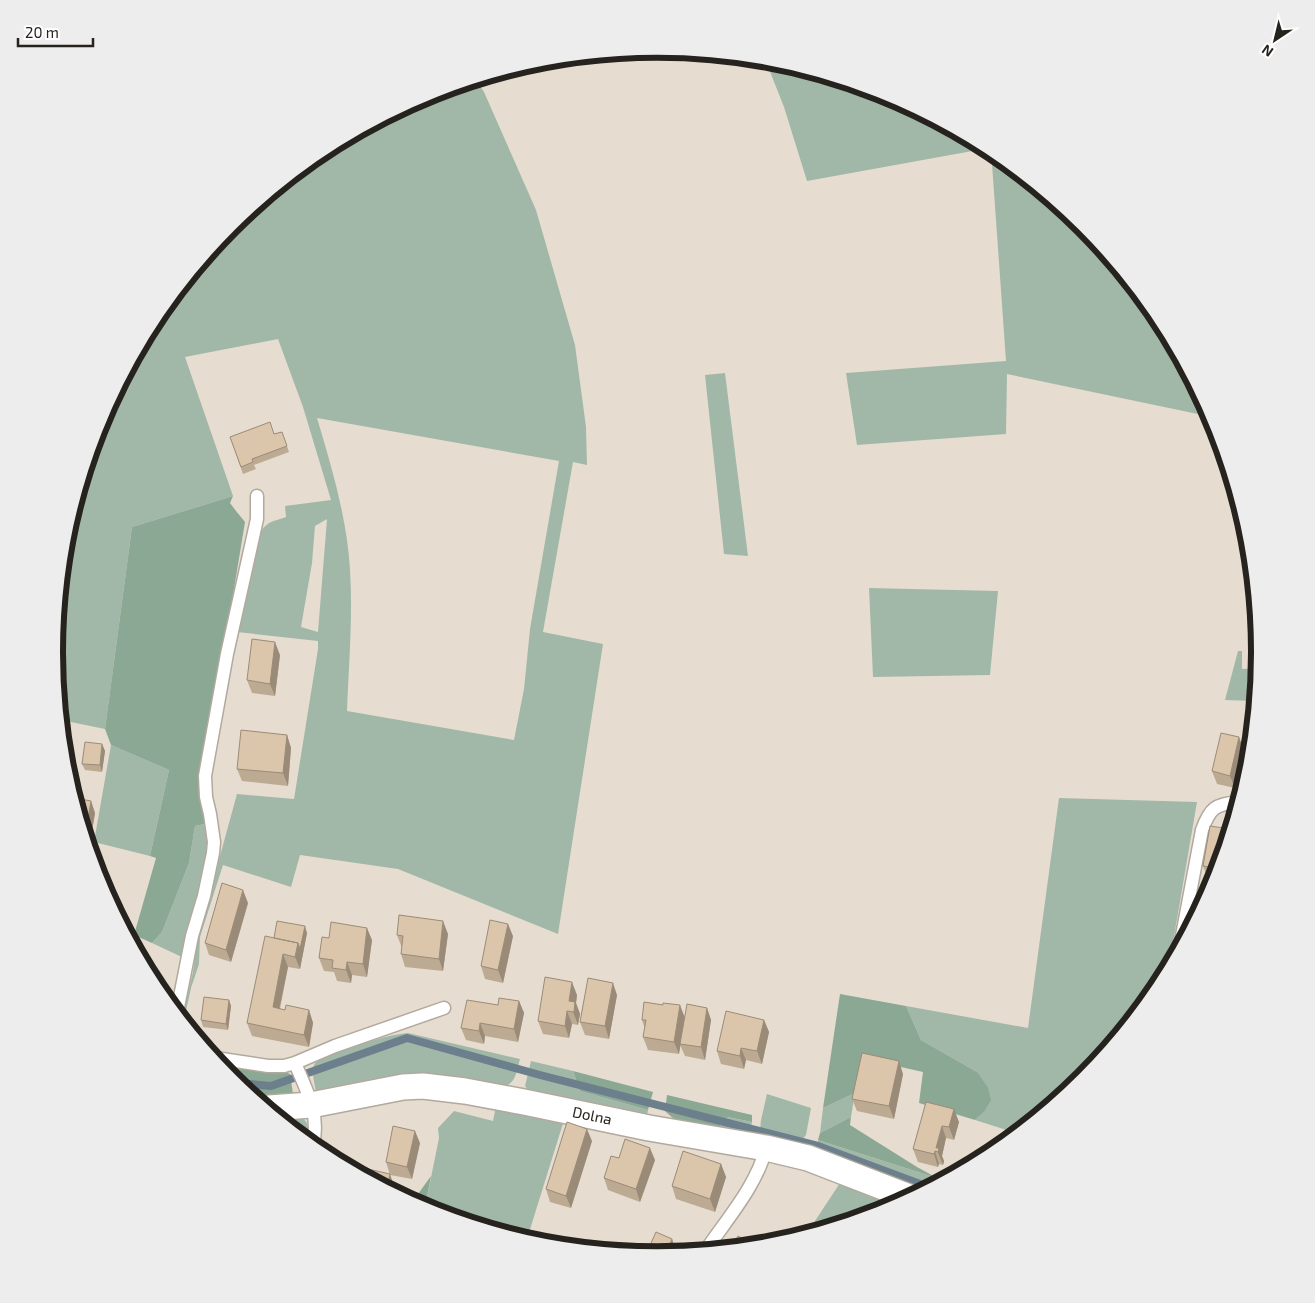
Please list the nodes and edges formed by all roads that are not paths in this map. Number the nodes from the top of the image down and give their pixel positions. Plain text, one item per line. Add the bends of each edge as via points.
1 (257, 496) dead end
2 (1232, 803) edge
3 (1184, 926) edge
4 (179, 1003) edge
5 (444, 1008) dead end
6 (226, 1060) edge
7 (295, 1063) junction
8 (309, 1098) junction
9 (276, 1106) edge
10 (315, 1137) edge
11 (766, 1148) junction
12 (900, 1193) edge
13 (711, 1242) edge

1 - 4 lane via 257,519 205,776 213,853
2 - 3 lane via 1220,804 1206,818
5 - 7 lane
6 - 7 lane via 268,1066
7 - 8 lane
8 - 9 street, Dolna
8 - 10 lane via 315,1118
8 - 11 street, Dolna via 423,1086 465,1091
11 - 12 street, Dolna via 808,1158
11 - 13 lane via 744,1195

